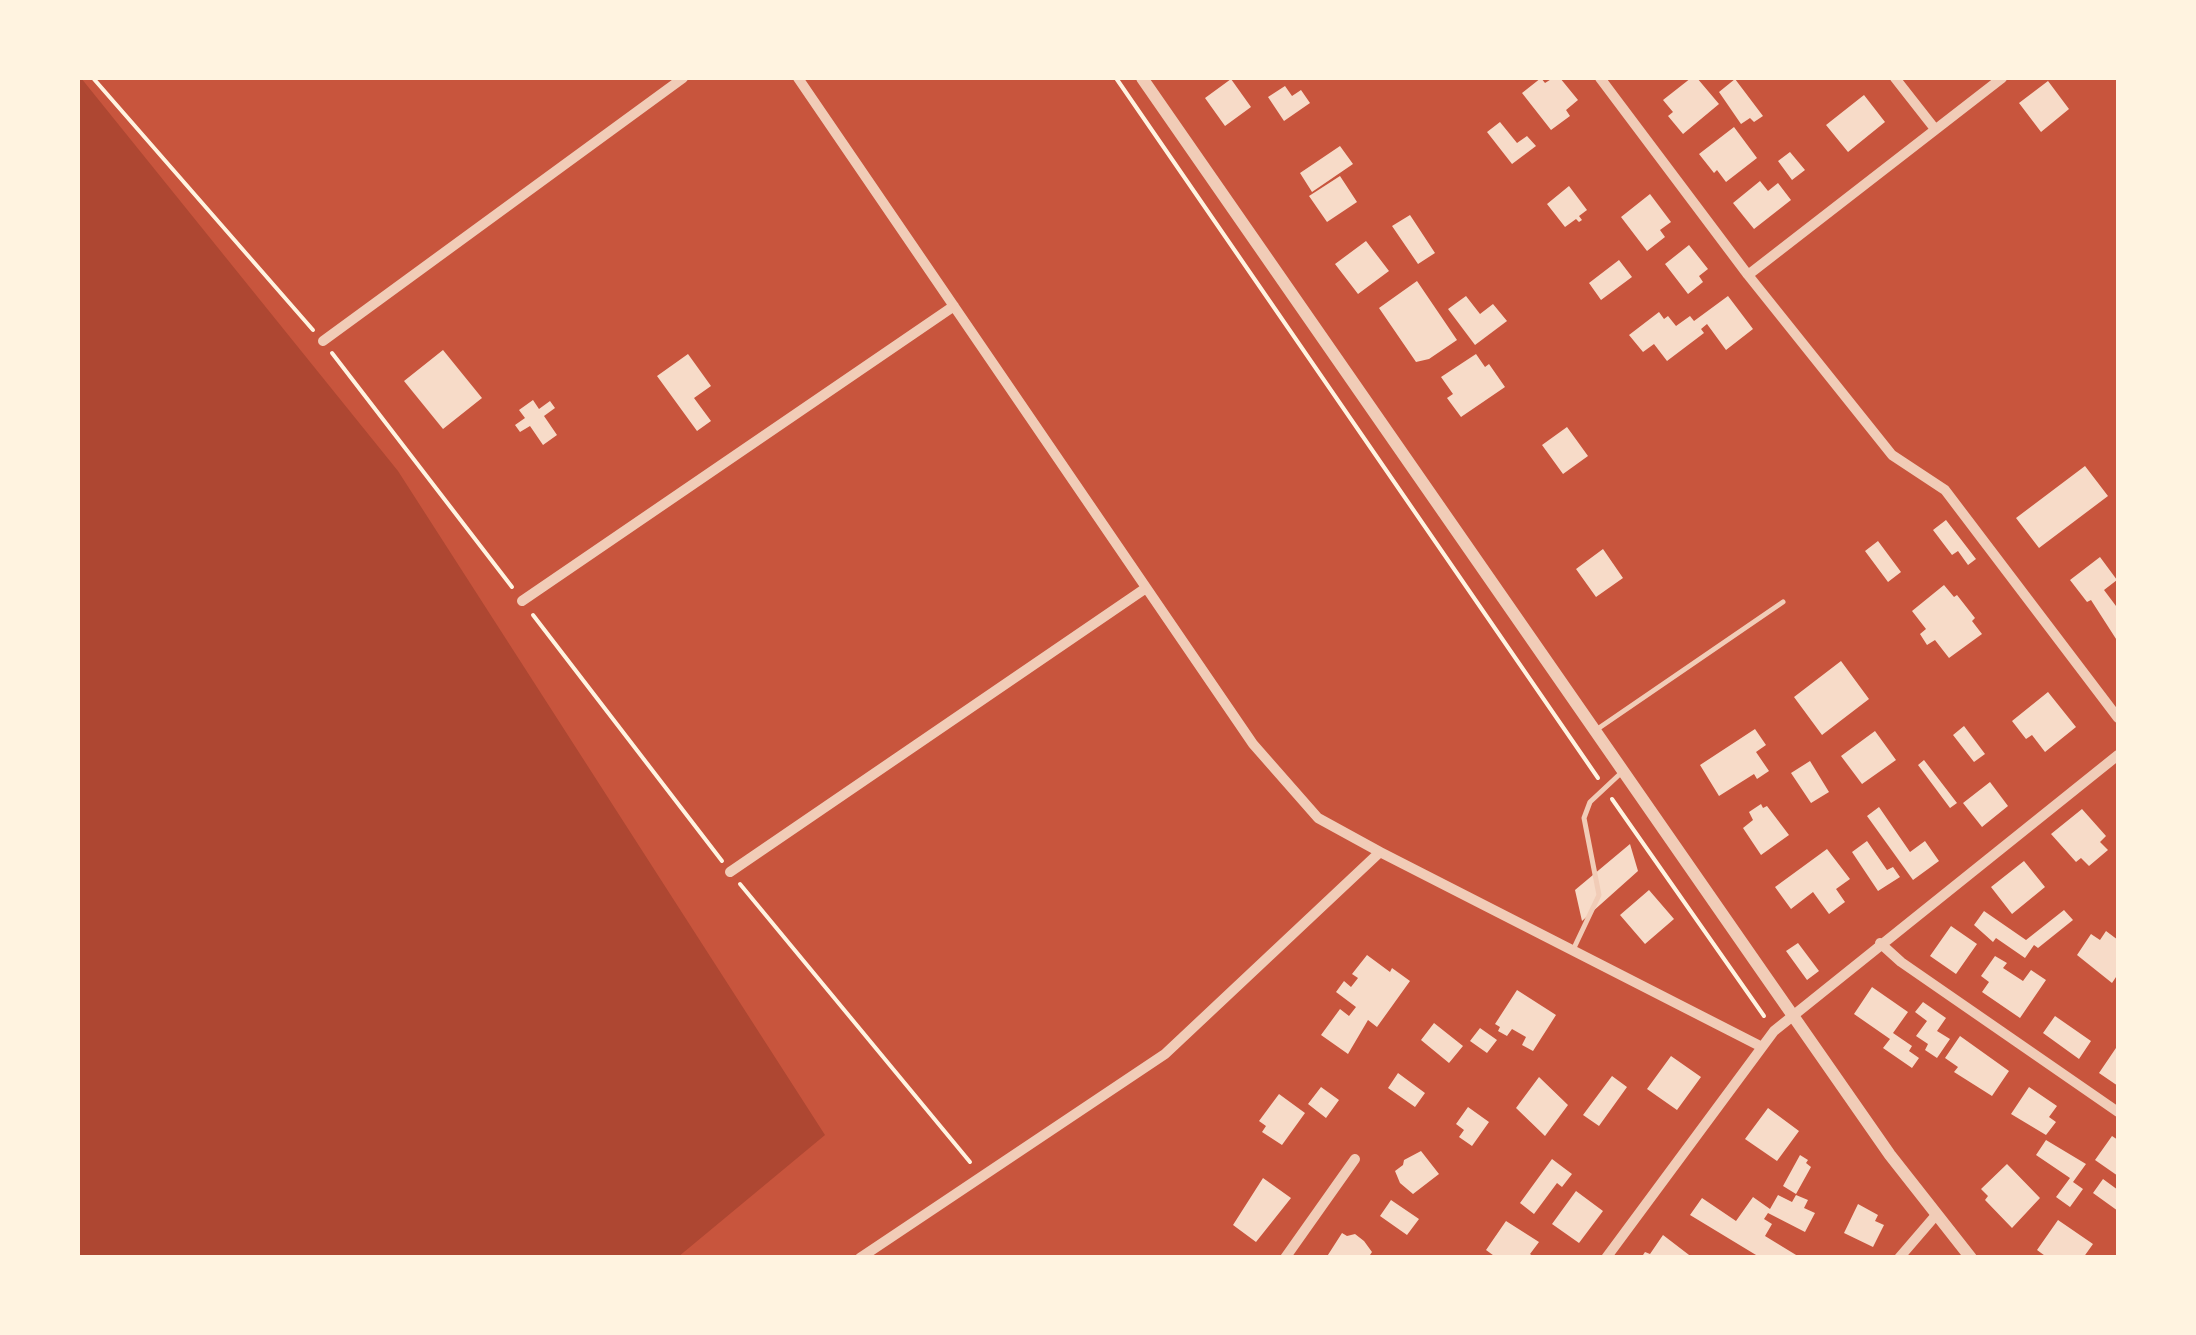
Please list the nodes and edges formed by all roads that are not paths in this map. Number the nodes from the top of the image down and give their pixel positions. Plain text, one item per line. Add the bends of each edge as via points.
1 (683, 78) edge
2 (798, 78) edge
3 (1142, 78) edge
4 (1600, 78) edge
5 (1896, 78) edge
6 (2002, 78) edge
7 (1935, 130) junction
8 (1748, 275) junction
9 (954, 306) junction
10 (323, 341) road end
11 (1146, 588) junction
12 (522, 601) road end
13 (1783, 602) dead end
14 (2118, 718) edge
15 (1595, 731) junction
16 (2118, 755) edge
17 (1623, 771) junction
18 (1380, 852) junction
19 (730, 872) road end
20 (1880, 943) junction
21 (1573, 950) junction
22 (1792, 1014) junction
23 (1760, 1046) junction
24 (2118, 1112) edge
25 (1355, 1159) dead end
26 (1936, 1215) junction
27 (860, 1258) edge
28 (1285, 1258) edge
29 (1606, 1258) edge
30 (1900, 1258) edge
31 (1971, 1258) edge

1 - 10 street
2 - 9 street
3 - 15 street
4 - 8 street
5 - 7 street
6 - 7 street
7 - 8 street
8 - 14 street via 1892,455 1945,490
9 - 11 street
9 - 12 street
11 - 18 street via 1253,744 1318,818
11 - 19 street
13 - 15 lane
15 - 17 street
16 - 20 street
17 - 21 lane via 1590,802 1584,818 1599,895
17 - 22 street
18 - 21 street
18 - 27 street via 1166,1054
20 - 22 street
20 - 24 street
21 - 23 street
22 - 23 street
22 - 26 street
23 - 29 street
25 - 28 street
26 - 30 street
26 - 31 street

